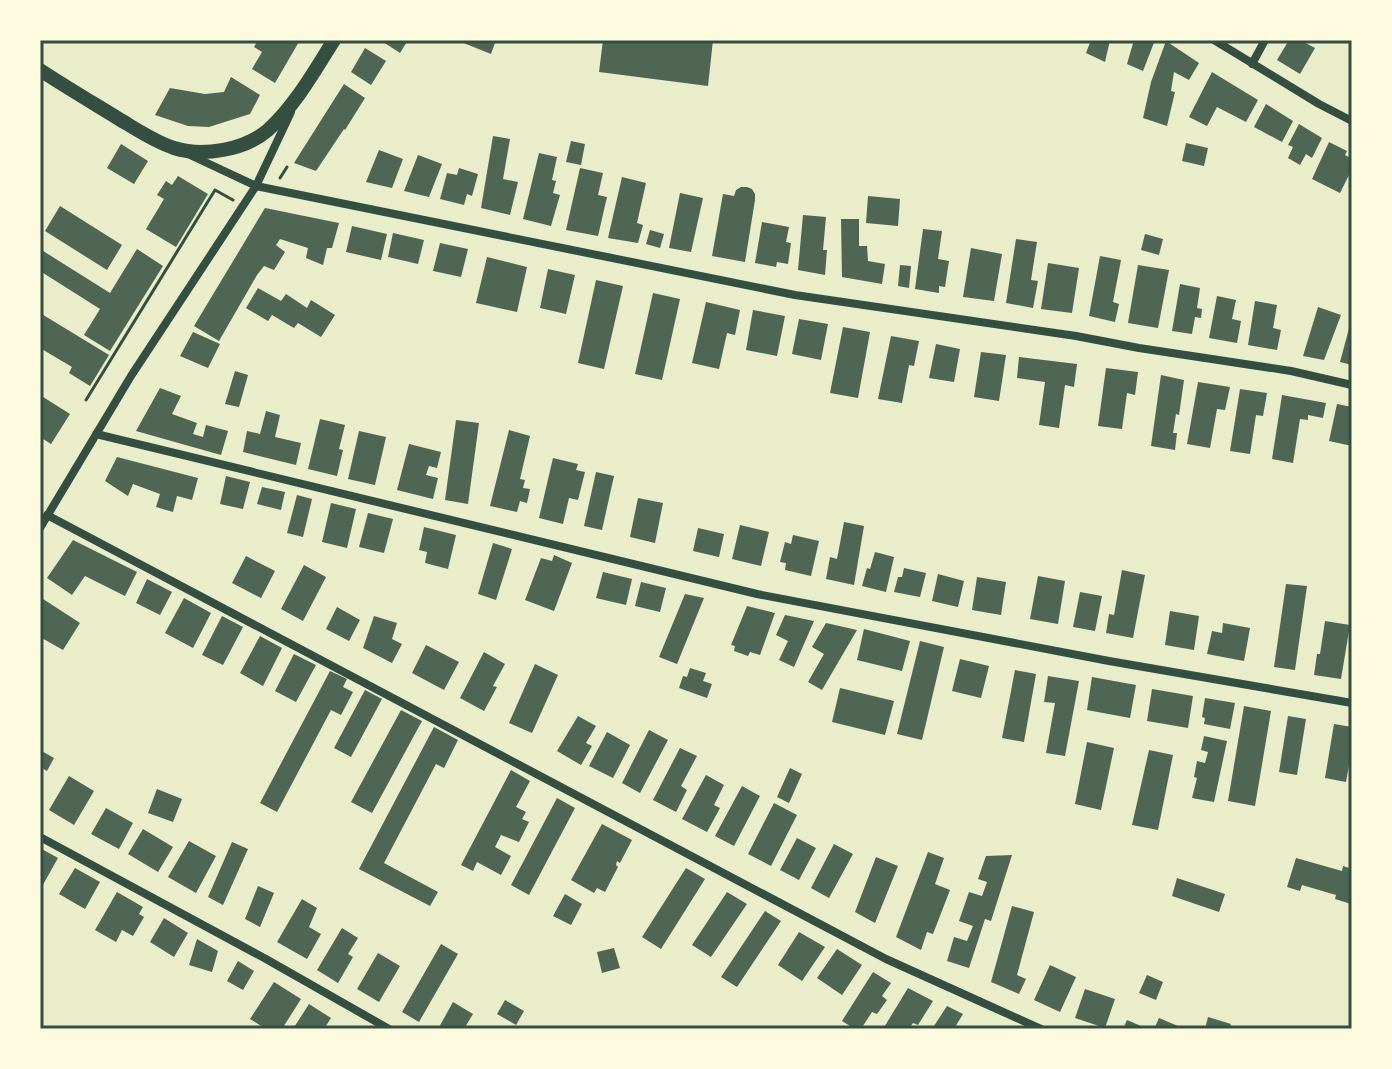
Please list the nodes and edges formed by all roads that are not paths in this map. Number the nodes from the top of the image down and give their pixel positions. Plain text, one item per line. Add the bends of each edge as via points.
1 (334, 40) edge
2 (1214, 40) edge
3 (1265, 40) edge
4 (1252, 64) junction
5 (40, 70) edge
6 (301, 90) junction
7 (1352, 121) edge
8 (174, 148) junction
9 (256, 186) junction
10 (1352, 385) edge
11 (96, 434) junction
12 (47, 515) junction
13 (40, 528) edge
14 (1352, 703) edge
15 (40, 837) edge
16 (389, 1029) edge
17 (1041, 1029) edge

1 - 6 main road
2 - 4 street
3 - 4 street
4 - 7 street
5 - 8 main road
6 - 8 main road via 279,120 246,144 211,152
6 - 9 street
8 - 9 street
9 - 10 street via 795,295 1076,336
9 - 11 street
11 - 12 street
11 - 14 street via 757,594
12 - 13 street
12 - 17 street via 886,959
15 - 16 street

